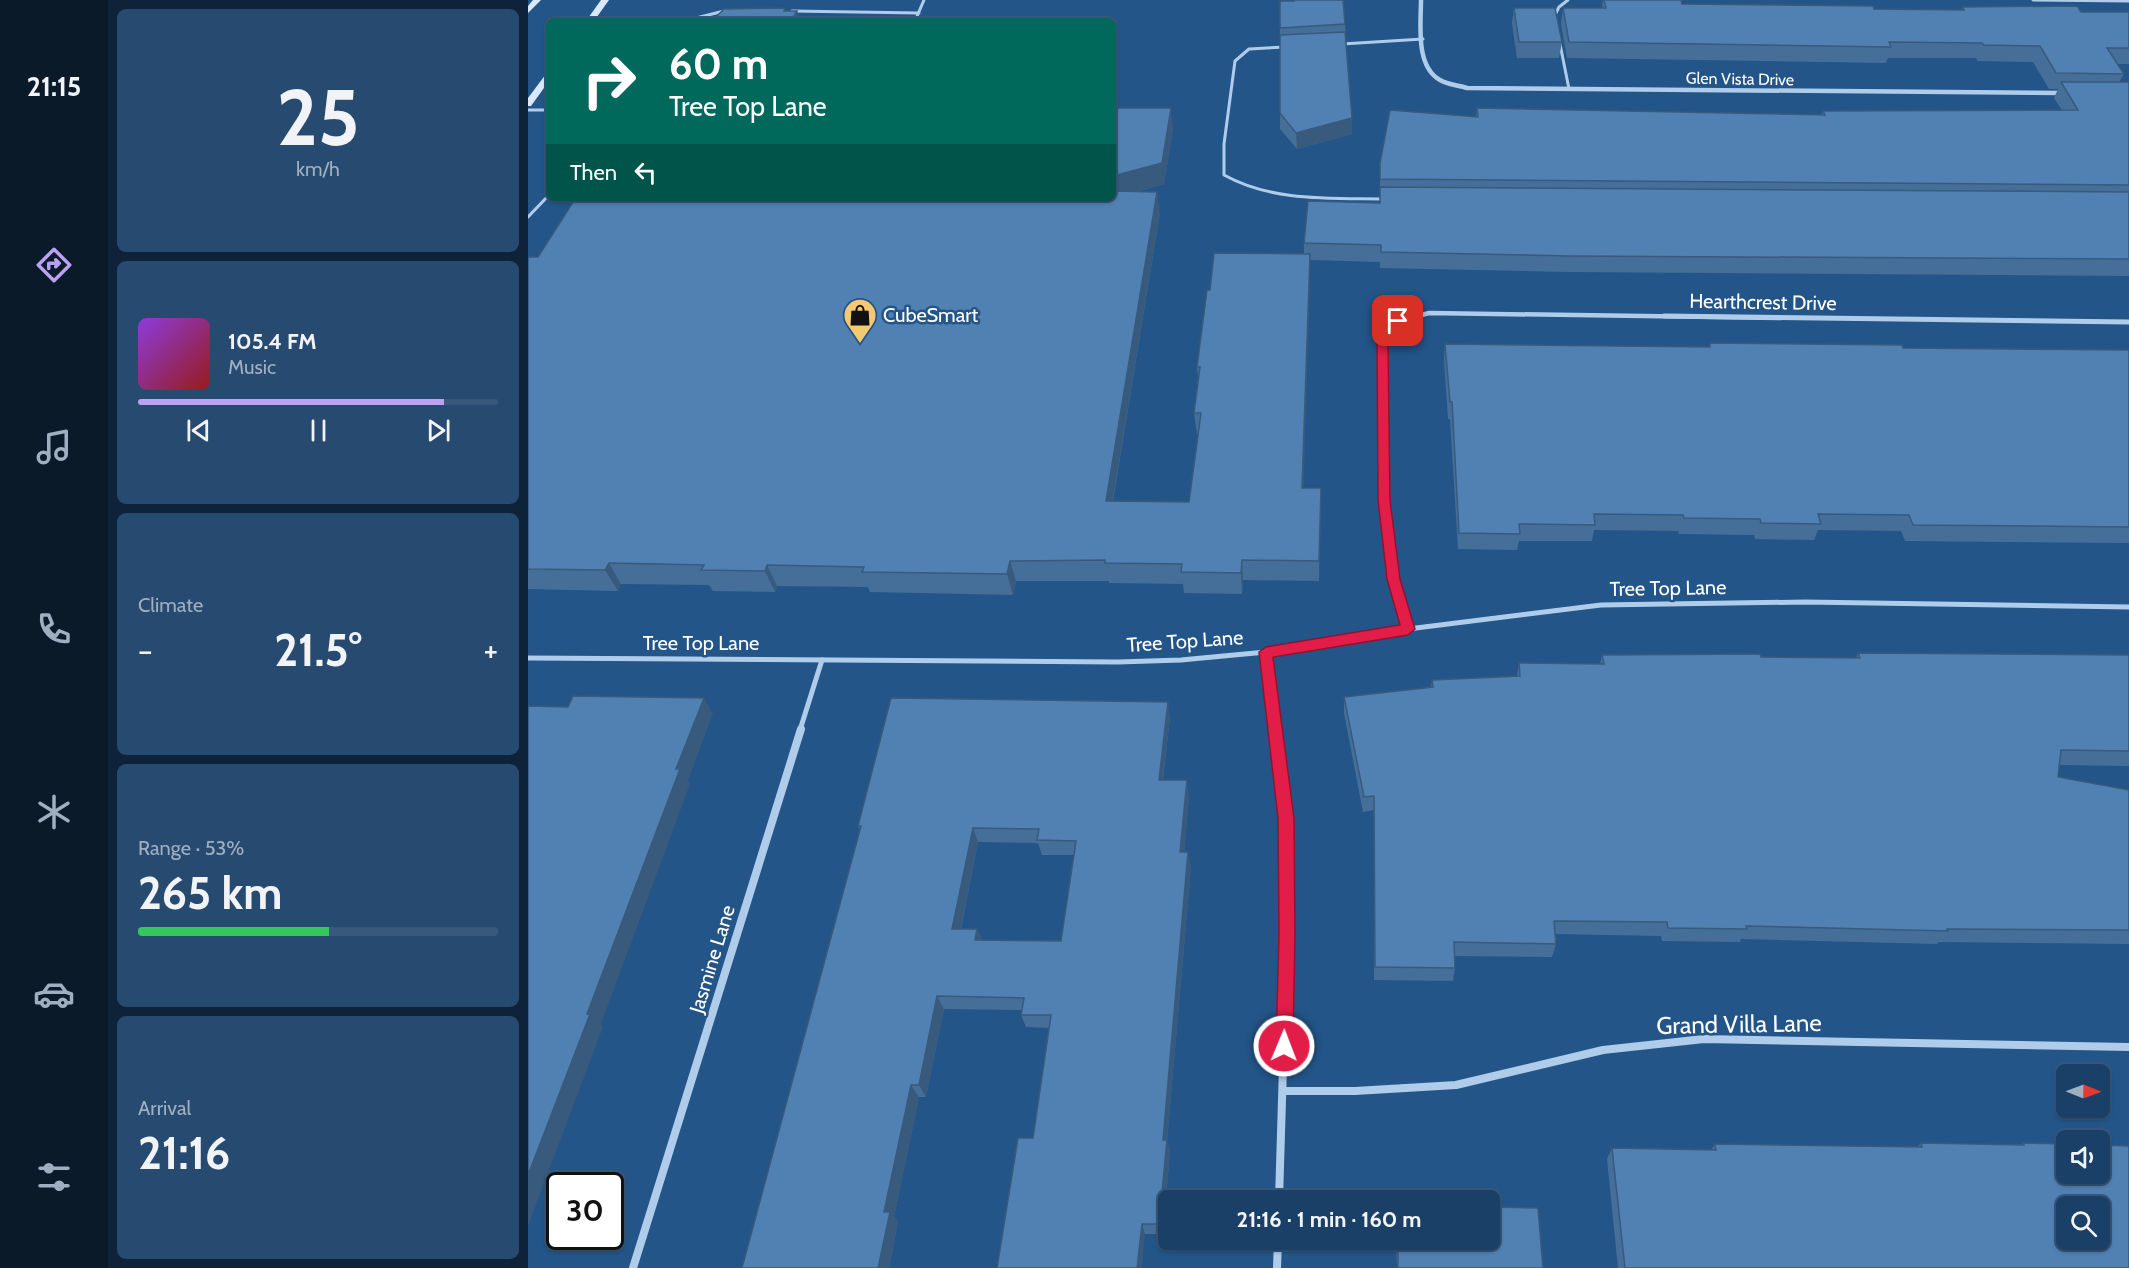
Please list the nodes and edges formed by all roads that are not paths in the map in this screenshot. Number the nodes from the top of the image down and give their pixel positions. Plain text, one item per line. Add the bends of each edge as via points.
1 (537, 0) edge
2 (605, 0) edge
3 (924, 0) edge
4 (1421, 0) edge
5 (1568, 0) edge
6 (2032, 0) edge
7 (2129, 1) edge
8 (528, 11) edge
9 (726, 11) edge
10 (783, 11) edge
11 (919, 13) junction
12 (592, 18) edge
13 (697, 18) edge
14 (916, 18) edge
15 (1556, 22) edge
16 (1423, 39) junction
17 (1560, 43) edge
18 (1337, 44) edge
19 (1293, 47) edge
20 (546, 80) edge
21 (1569, 89) junction
22 (2070, 93) edge
23 (528, 104) edge
24 (528, 110) edge
25 (546, 110) edge
26 (546, 198) edge
27 (1384, 199) edge
28 (528, 217) edge
29 (2129, 322) edge
30 (2129, 608) edge
31 (1408, 629) junction
32 (1266, 652) junction
33 (528, 658) edge
34 (822, 660) junction
35 (2129, 1047) edge
36 (1283, 1091) junction
37 (1279, 1190) edge
38 (1278, 1250) edge
39 (633, 1268) edge
40 (1277, 1268) edge

1 - 8 main road
2 - 12 main road
3 - 11 lane
4 - 16 street, Glen Vista Drive
5 - 15 lane via 1555,13
6 - 7 lane
9 - 13 lane
10 - 11 lane
11 - 14 lane
16 - 18 lane
16 - 21 street, Glen Vista Drive via 1426,69 1439,80 1467,88
17 - 21 lane
19 - 27 lane via 1249,49 1235,61 1224,175 1235,183 1269,194
20 - 23 main road
21 - 22 street, Glen Vista Drive
24 - 25 lane
26 - 28 lane
29 - 31 street, Hearthcrest Drive via 1429,313 1398,321 1383,340 1384,500 1393,579
30 - 31 street, Tree Top Lane via 1805,602 1601,605
31 - 32 street, Tree Top Lane
32 - 34 street, Tree Top Lane via 1118,662
32 - 36 street via 1286,818
33 - 34 street, Tree Top Lane
34 - 39 street, Jasmine Lane
35 - 36 street, Grand Villa Lane via 1704,1039 1603,1050 1456,1085
36 - 37 street
38 - 40 street

